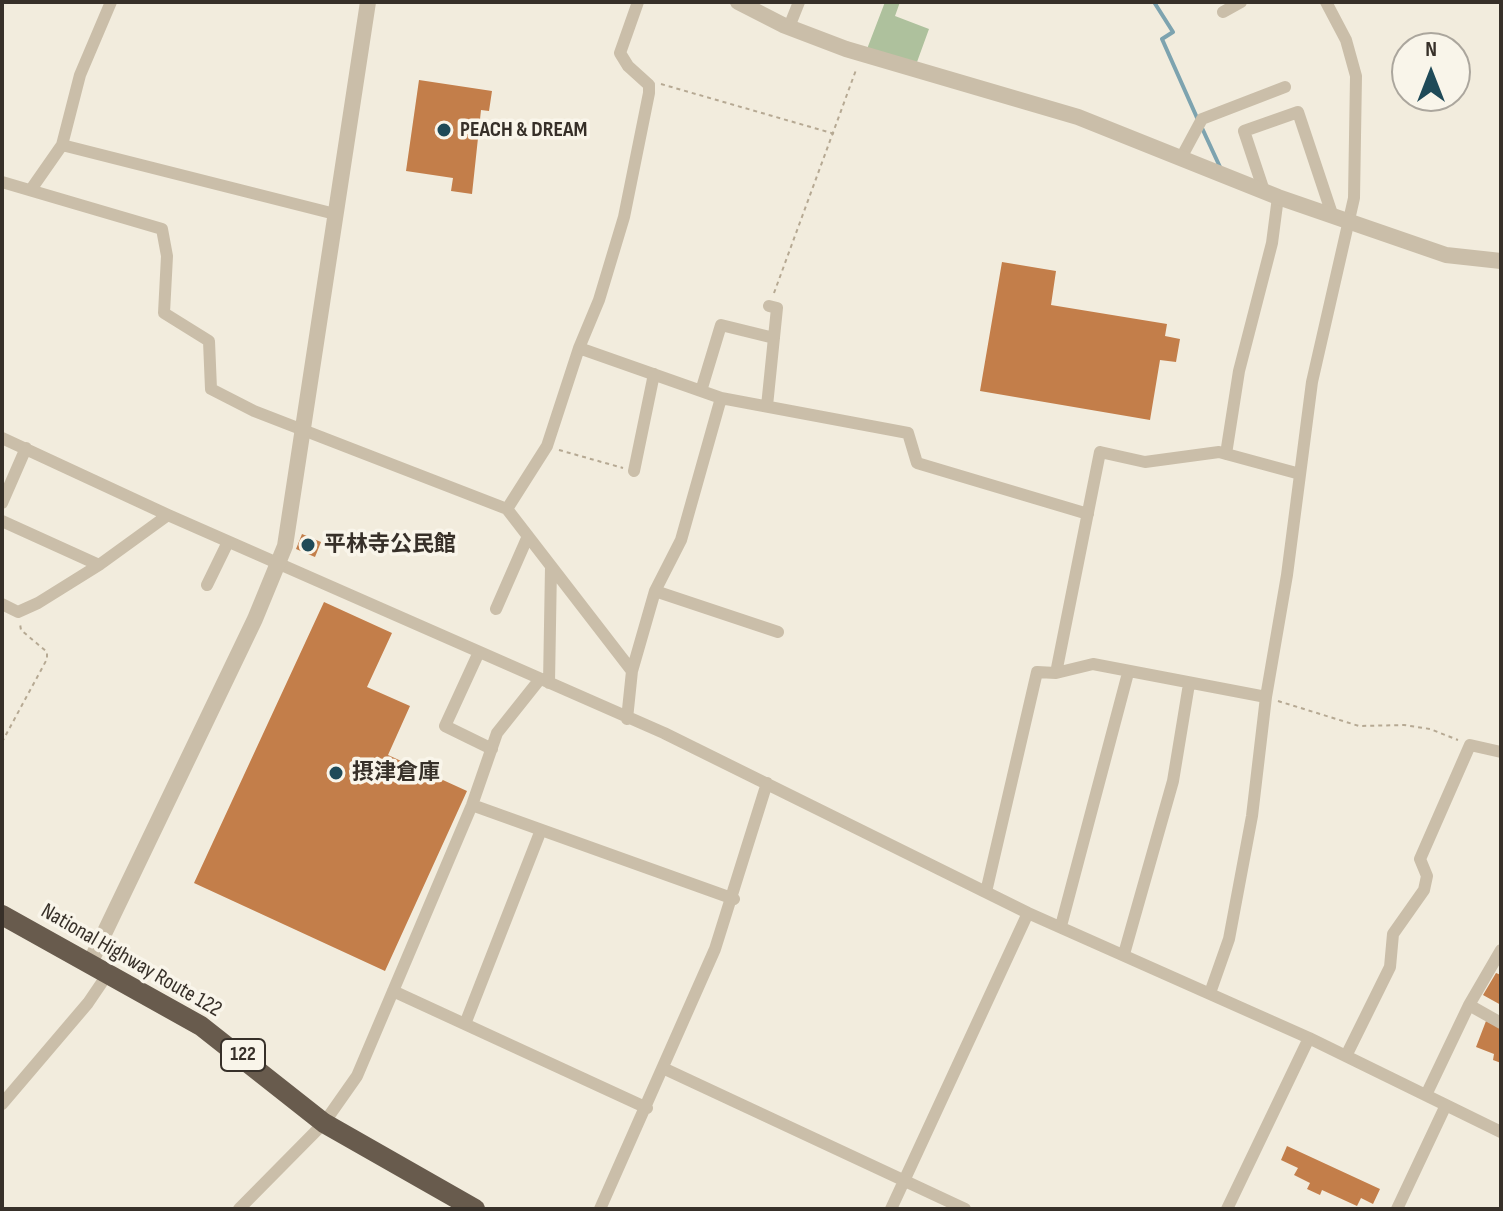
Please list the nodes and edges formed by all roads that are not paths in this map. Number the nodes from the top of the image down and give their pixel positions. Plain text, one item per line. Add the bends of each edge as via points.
1 (111, 2) edge
2 (368, 2) edge
3 (638, 2) edge
4 (738, 2) edge
5 (799, 2) edge
6 (1241, 2) edge
7 (1326, 2) edge
8 (1223, 12) dead end
9 (789, 27) junction
10 (1285, 87) dead end
11 (62, 145) junction
12 (1181, 158) junction
13 (2, 182) edge
14 (32, 188) junction
15 (1271, 194) junction
16 (335, 214) junction
17 (1332, 214) junction
18 (1348, 221) junction
19 (1501, 261) edge
20 (769, 306) road end
21 (774, 338) junction
22 (579, 348) junction
23 (654, 374) junction
24 (701, 391) junction
25 (721, 398) junction
26 (767, 406) junction
27 (301, 430) junction
28 (2, 438) edge
29 (26, 448) junction
30 (1226, 454) junction
31 (634, 471) road end
32 (1300, 474) junction
33 (2, 503) edge
34 (507, 509) junction
35 (1088, 514) junction
36 (168, 515) junction
37 (2, 521) edge
38 (528, 536) junction
39 (228, 542) junction
40 (280, 562) junction
41 (99, 565) junction
42 (551, 567) junction
43 (207, 585) dead end
44 (655, 591) junction
45 (2, 604) edge
46 (496, 609) dead end
47 (778, 632) dead end
48 (479, 652) junction
49 (632, 671) junction
50 (1056, 673) junction
51 (1128, 673) junction
52 (545, 681) junction
53 (1189, 684) junction
54 (1266, 697) junction
55 (627, 719) junction
56 (492, 749) junction
57 (1501, 752) edge
58 (767, 783) junction
59 (472, 805) junction
60 (541, 830) junction
61 (986, 892) junction
62 (734, 899) junction
63 (1028, 913) junction
64 (2, 915) edge
65 (1061, 926) junction
66 (1501, 950) edge
67 (1124, 954) junction
68 (89, 965) junction
69 (1498, 965) edge
70 (107, 975) junction
71 (393, 991) junction
72 (1210, 993) junction
73 (1469, 1005) junction
74 (1501, 1023) edge
75 (465, 1024) junction
76 (1309, 1038) junction
77 (1346, 1056) junction
78 (665, 1069) junction
79 (1426, 1095) junction
80 (2, 1104) edge
81 (1446, 1105) junction
82 (647, 1108) junction
83 (324, 1123) junction
84 (1501, 1132) edge
85 (905, 1181) junction
86 (239, 1209) edge
87 (475, 1209) edge
88 (600, 1209) edge
89 (891, 1209) edge
90 (965, 1209) edge
91 (1227, 1209) edge
92 (1397, 1209) edge

1 - 11 street via 80,75
2 - 16 street
3 - 22 street via 620,57 648,84 649,93 624,217
4 - 9 street
5 - 9 street
6 - 8 street
7 - 18 street via 1346,40 1356,76 1354,198
9 - 12 street via 1078,117
10 - 12 street via 1202,119
11 - 14 street
11 - 16 street
12 - 15 street
13 - 14 street
14 - 27 street via 162,229 167,256 164,313 209,341 211,389
15 - 17 street
15 - 17 street via 1244,131 1298,112
15 - 30 street via 1272,243 1239,371
16 - 27 street
17 - 18 street
18 - 19 street via 1446,255
18 - 32 street via 1312,382
20 - 21 street via 777,308
21 - 24 street via 721,325
21 - 26 street
22 - 23 street
22 - 34 street via 547,446
23 - 24 street
23 - 31 street
24 - 25 street
25 - 26 street
25 - 44 street via 681,540
26 - 35 street via 908,433 917,463
27 - 34 street
27 - 40 street
28 - 29 street
29 - 33 street
29 - 36 street
30 - 32 street
30 - 35 street via 1145,462 1100,452
32 - 54 street
34 - 38 street
35 - 50 street
36 - 39 street
36 - 41 street
37 - 41 street
38 - 42 street
38 - 46 street
39 - 40 street
39 - 43 street
40 - 48 street
40 - 68 street
41 - 45 street via 18,612
42 - 49 street
42 - 52 street
44 - 47 street
44 - 49 street
48 - 52 street
48 - 56 street via 445,726
49 - 55 street
50 - 51 street via 1093,664
50 - 61 street via 1037,672
51 - 53 street
51 - 65 street
52 - 55 street
52 - 56 street via 497,733
53 - 54 street
53 - 67 street via 1173,781
54 - 72 street via 1252,816 1229,939
55 - 58 street
56 - 59 street
57 - 77 street via 1470,745 1420,859 1427,876 1424,890 1393,934 1390,967
58 - 61 street
58 - 62 street
59 - 60 street
59 - 71 street
60 - 62 street
60 - 75 street
61 - 63 street
62 - 78 street
63 - 65 street
63 - 85 street
64 - 68 highway, National Highway Route 122 / 122
65 - 67 street
66 - 69 street
67 - 72 street
68 - 70 highway, National Highway Route 122 / 122
69 - 73 street
70 - 80 street
70 - 83 highway, National Highway Route 122 / 122 via 201,1026
71 - 75 street
71 - 83 street via 357,1076
72 - 76 street
73 - 74 street
73 - 79 street
75 - 82 street
76 - 77 street
76 - 91 street
77 - 79 street
78 - 82 street
78 - 85 street
79 - 81 street
81 - 84 street
81 - 92 street
82 - 88 street
83 - 86 street
83 - 87 highway, National Highway Route 122 / 122
85 - 89 street
85 - 90 street

